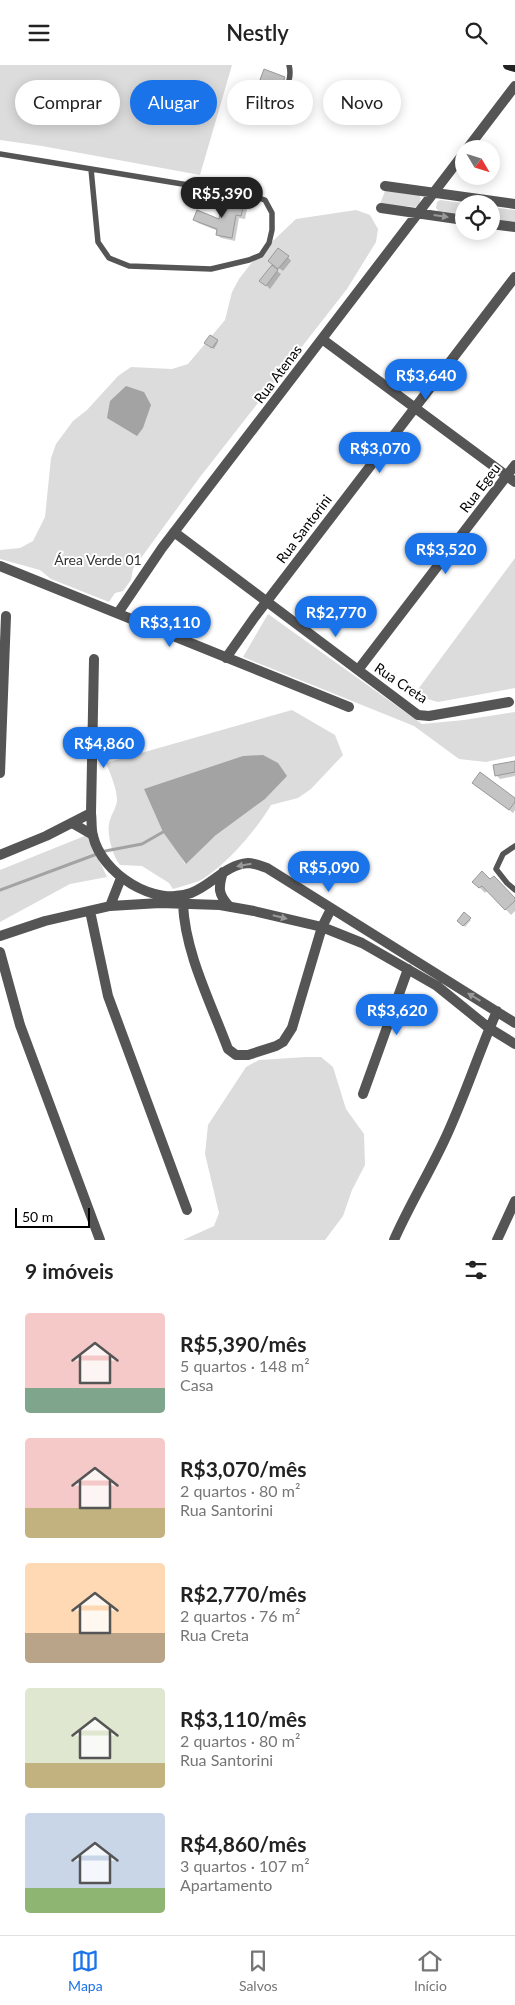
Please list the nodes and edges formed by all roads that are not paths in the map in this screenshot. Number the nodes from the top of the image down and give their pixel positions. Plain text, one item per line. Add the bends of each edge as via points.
1 (289, 65) edge
2 (508, 65) edge
3 (515, 67) edge
4 (290, 80) edge
5 (515, 86) edge
6 (474, 140) edge
7 (0, 154) edge
8 (455, 165) edge
9 (91, 169) junction
10 (385, 186) dead end
11 (434, 193) junction
12 (515, 204) edge
13 (381, 208) dead end
14 (418, 213) junction
15 (455, 219) edge
16 (500, 224) edge
17 (515, 227) edge
18 (515, 277) edge
19 (322, 339) junction
20 (414, 408) junction
21 (515, 465) edge
22 (506, 476) junction
23 (515, 483) edge
24 (174, 533) junction
25 (0, 567) edge
26 (266, 601) junction
27 (118, 613) junction
28 (6, 617) dead end
29 (226, 658) junction
30 (94, 659) dead end
31 (358, 670) junction
32 (509, 702) dead end
33 (349, 707) dead end
34 (0, 773) edge
35 (91, 813) junction
36 (72, 823) junction
37 (93, 835) junction
38 (515, 846) edge
39 (0, 855) edge
40 (223, 872) junction
41 (121, 878) junction
42 (515, 890) edge
43 (183, 904) junction
44 (110, 906) junction
45 (230, 907) junction
46 (331, 909) junction
47 (90, 911) junction
48 (322, 927) junction
49 (0, 936) edge
50 (0, 952) edge
51 (408, 969) junction
52 (497, 1011) junction
53 (515, 1023) edge
54 (490, 1027) junction
55 (515, 1044) edge
56 (363, 1094) dead end
57 (515, 1201) edge
58 (187, 1210) dead end
59 (100, 1240) edge
60 (394, 1240) edge
61 (497, 1240) edge

1 - 4 lane
2 - 3 street
5 - 6 street
7 - 9 lane
8 - 11 street, Rua Atenas
9 - 9 lane via 98,242 108,258 129,266 211,269 261,255 269,243 272,213 265,200
10 - 11 street
11 - 12 street
11 - 14 street, Rua Atenas
13 - 14 street
14 -> 15 street
14 - 19 street, Rua Atenas
16 - 17 street
18 - 20 street, Rua Santorini
19 - 20 street
19 - 24 street, Rua Atenas
20 - 22 street
20 - 26 street, Rua Santorini
21 - 22 street, Rua Egeu
22 - 23 street
22 - 31 street, Rua Egeu
24 - 26 street, Rua Creta
24 - 27 street, Rua Atenas
25 - 27 street
26 - 29 street, Rua Santorini
26 - 31 street, Rua Creta
27 - 29 street
28 - 34 street
29 - 33 street
30 - 35 street
31 - 32 street, Rua Creta via 418,715 429,716
35 - 36 street
35 - 37 street
36 - 37 street
36 - 39 street
37 - 41 street via 100,853
38 - 42 lane via 503,854 496,869
40 - 41 street via 190,893 171,897 150,894
40 - 45 street via 219,892
46 -> 40 street via 266,868 249,863
41 - 44 street
43 - 44 street
43 - 45 street
43 - 48 street via 191,950 228,1049 236,1055 248,1055 283,1042 292,1028
44 - 47 street
45 -> 48 street
46 - 48 street
52 -> 46 street
47 - 49 street via 44,921
47 - 58 street via 108,995
48 - 51 street via 362,943
50 - 59 street via 20,1025
51 - 54 street via 437,986
51 - 56 street
52 - 53 street
52 - 54 street
54 - 55 street
54 - 60 street via 462,1101
57 - 61 street

